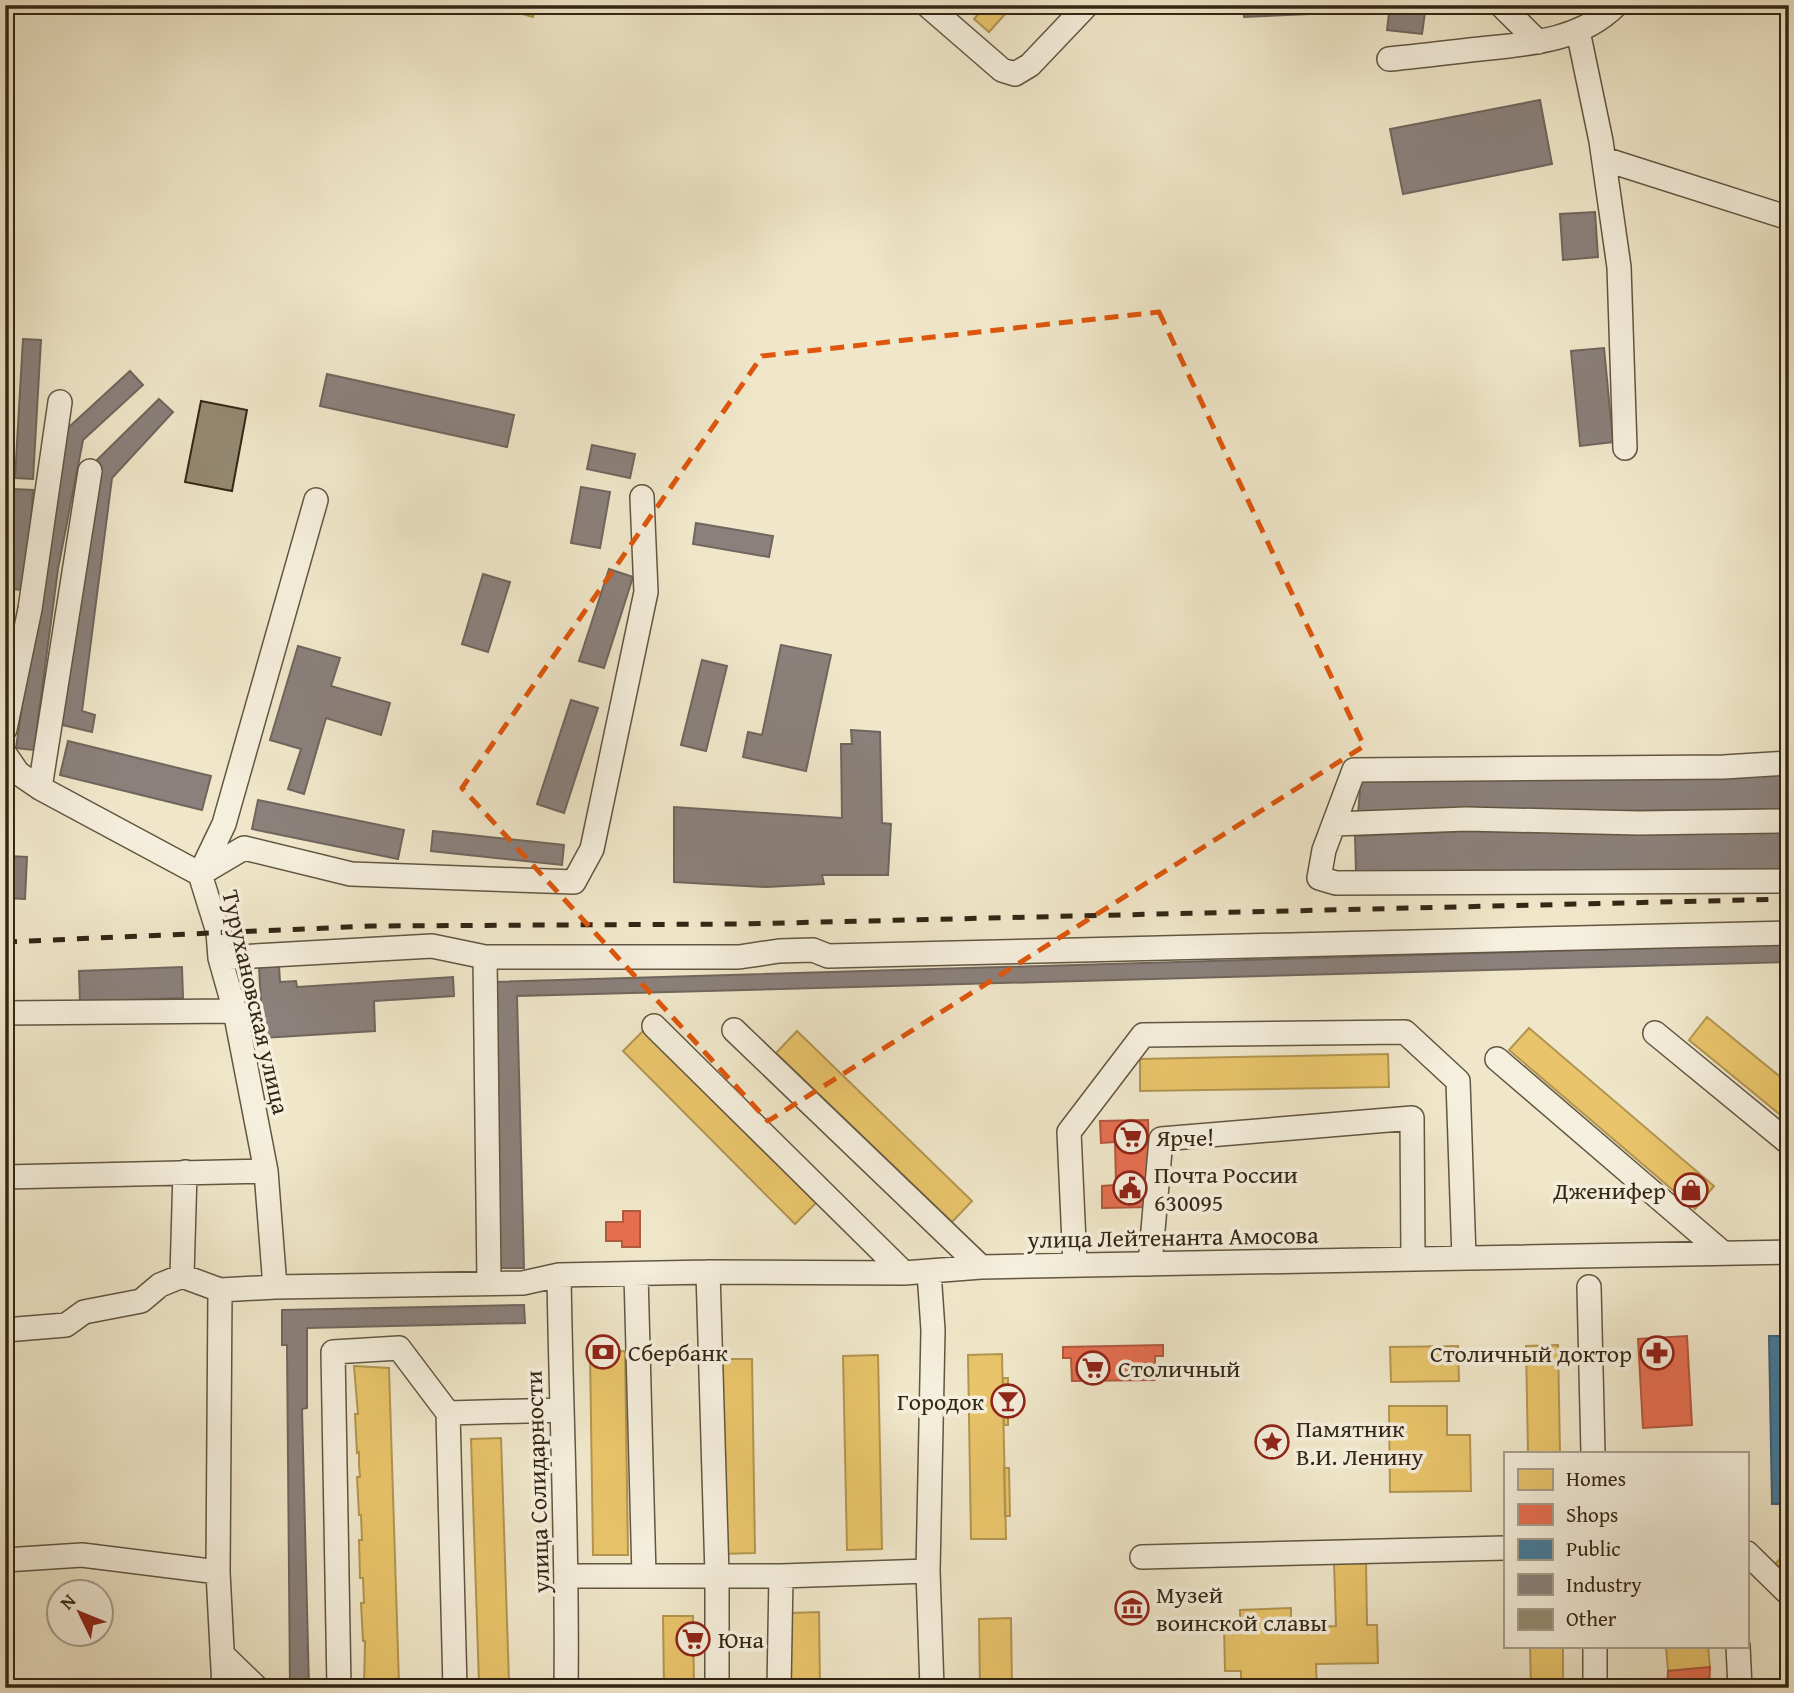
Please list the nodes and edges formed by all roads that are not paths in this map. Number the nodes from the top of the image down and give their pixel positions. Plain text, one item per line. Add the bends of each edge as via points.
1 (927, 5) edge
2 (1087, 5) edge
3 (1501, 5) edge
4 (1607, 8) edge
5 (1578, 31) junction
6 (1538, 42) junction
7 (1390, 59) dead end
8 (1604, 159) junction
9 (1789, 218) edge
10 (60, 402) dead end
11 (1625, 448) dead end
12 (90, 471) dead end
13 (642, 497) dead end
14 (316, 500) dead end
15 (5, 729) edge
16 (5, 754) edge
17 (1789, 763) edge
18 (40, 788) junction
19 (1789, 821) edge
20 (1334, 824) junction
21 (200, 874) junction
22 (1789, 881) edge
23 (1789, 933) edge
24 (485, 957) junction
25 (220, 958) junction
26 (235, 1011) junction
27 (5, 1013) edge
28 (654, 1026) dead end
29 (734, 1030) dead end
30 (1655, 1033) dead end
31 (1497, 1059) dead end
32 (1789, 1143) edge
33 (266, 1171) junction
34 (185, 1172) junction
35 (5, 1177) edge
36 (1789, 1252) edge
37 (1723, 1254) junction
38 (1464, 1258) junction
39 (1413, 1259) junction
40 (1150, 1264) junction
41 (1075, 1265) junction
42 (981, 1267) junction
43 (708, 1272) junction
44 (929, 1272) junction
45 (904, 1273) junction
46 (636, 1274) junction
47 (559, 1275) junction
48 (182, 1276) junction
49 (489, 1283) junction
50 (275, 1287) junction
51 (1589, 1287) dead end
52 (220, 1290) junction
53 (5, 1330) edge
54 (561, 1410) junction
55 (448, 1413) junction
56 (1593, 1452) edge
57 (1504, 1548) edge
58 (1748, 1554) edge
59 (1142, 1557) dead end
60 (5, 1560) edge
61 (928, 1571) junction
62 (218, 1572) junction
63 (717, 1575) junction
64 (567, 1576) junction
65 (644, 1576) junction
66 (780, 1576) junction
67 (1789, 1594) edge
68 (1595, 1648) edge
69 (1738, 1648) edge
70 (222, 1654) junction
71 (224, 1688) edge
72 (257, 1688) edge
73 (339, 1688) edge
74 (455, 1688) edge
75 (566, 1688) edge
76 (717, 1688) edge
77 (779, 1688) edge
78 (932, 1688) edge
79 (1595, 1688) edge
80 (1740, 1688) edge

1 - 2 street via 1002,70 1016,74
3 - 6 street
4 - 5 street
5 - 6 street
5 - 8 street
6 - 7 street
8 - 9 street
8 - 11 street via 1619,267
10 - 15 street via 30,609
12 - 18 street
13 - 21 street via 646,592 592,849 574,882 351,874 244,848
14 - 21 street via 224,824
16 - 18 street, Турухановская улица via 18,773
17 - 20 street via 1354,770
18 - 21 street, Турухановская улица
19 - 20 street via 1466,819
20 - 22 street via 1319,878 1336,883
21 - 25 street, Турухановская улица via 218,932
23 - 24 street via 828,956 813,950 739,957
24 - 25 street via 432,946
24 - 49 street
25 - 26 street, Турухановская улица
26 - 27 street
26 - 33 street, Турухановская улица
28 - 45 street
29 - 42 street
30 - 32 street
31 - 37 street
33 - 34 street
33 - 50 street, Турухановская улица
34 - 35 street
34 - 48 street
36 - 37 street, улица Лейтенанта Амосова
37 - 38 street, улица Лейтенанта Амосова
38 - 39 street, улица Лейтенанта Амосова
38 - 41 street via 1458,1081 1405,1032 1143,1035 1069,1132
39 - 40 street, улица Лейтенанта Амосова
39 - 40 street via 1412,1118 1161,1139
40 - 41 street, улица Лейтенанта Амосова
41 - 42 street, улица Лейтенанта Амосова
42 - 44 street, улица Лейтенанта Амосова
43 - 45 street, улица Лейтенанта Амосова
43 - 46 street, улица Лейтенанта Амосова
43 - 63 street
44 - 45 street, улица Лейтенанта Амосова
44 - 61 street via 933,1329
46 - 47 street, улица Лейтенанта Амосова
46 - 65 street
47 - 49 street, улица Лейтенанта Амосова via 523,1283
47 - 54 street, улица Солидарности
48 - 52 street
48 - 53 street via 159,1285 141,1301 84,1312 66,1325
49 - 50 street, улица Лейтенанта Амосова
50 - 52 street, улица Лейтенанта Амосова
51 - 56 street
52 - 62 street
54 - 55 street
54 - 64 street, улица Солидарности
55 - 73 street via 399,1348 333,1352
55 - 74 street
57 - 59 street
58 - 67 street
60 - 62 street via 82,1555
61 - 66 street
61 - 78 street
62 - 70 street
63 - 65 street
63 - 66 street
63 - 76 street
64 - 65 street
64 - 75 street, улица Солидарности
66 - 77 street
68 - 79 street
69 - 80 street
70 - 71 street
70 - 72 street

